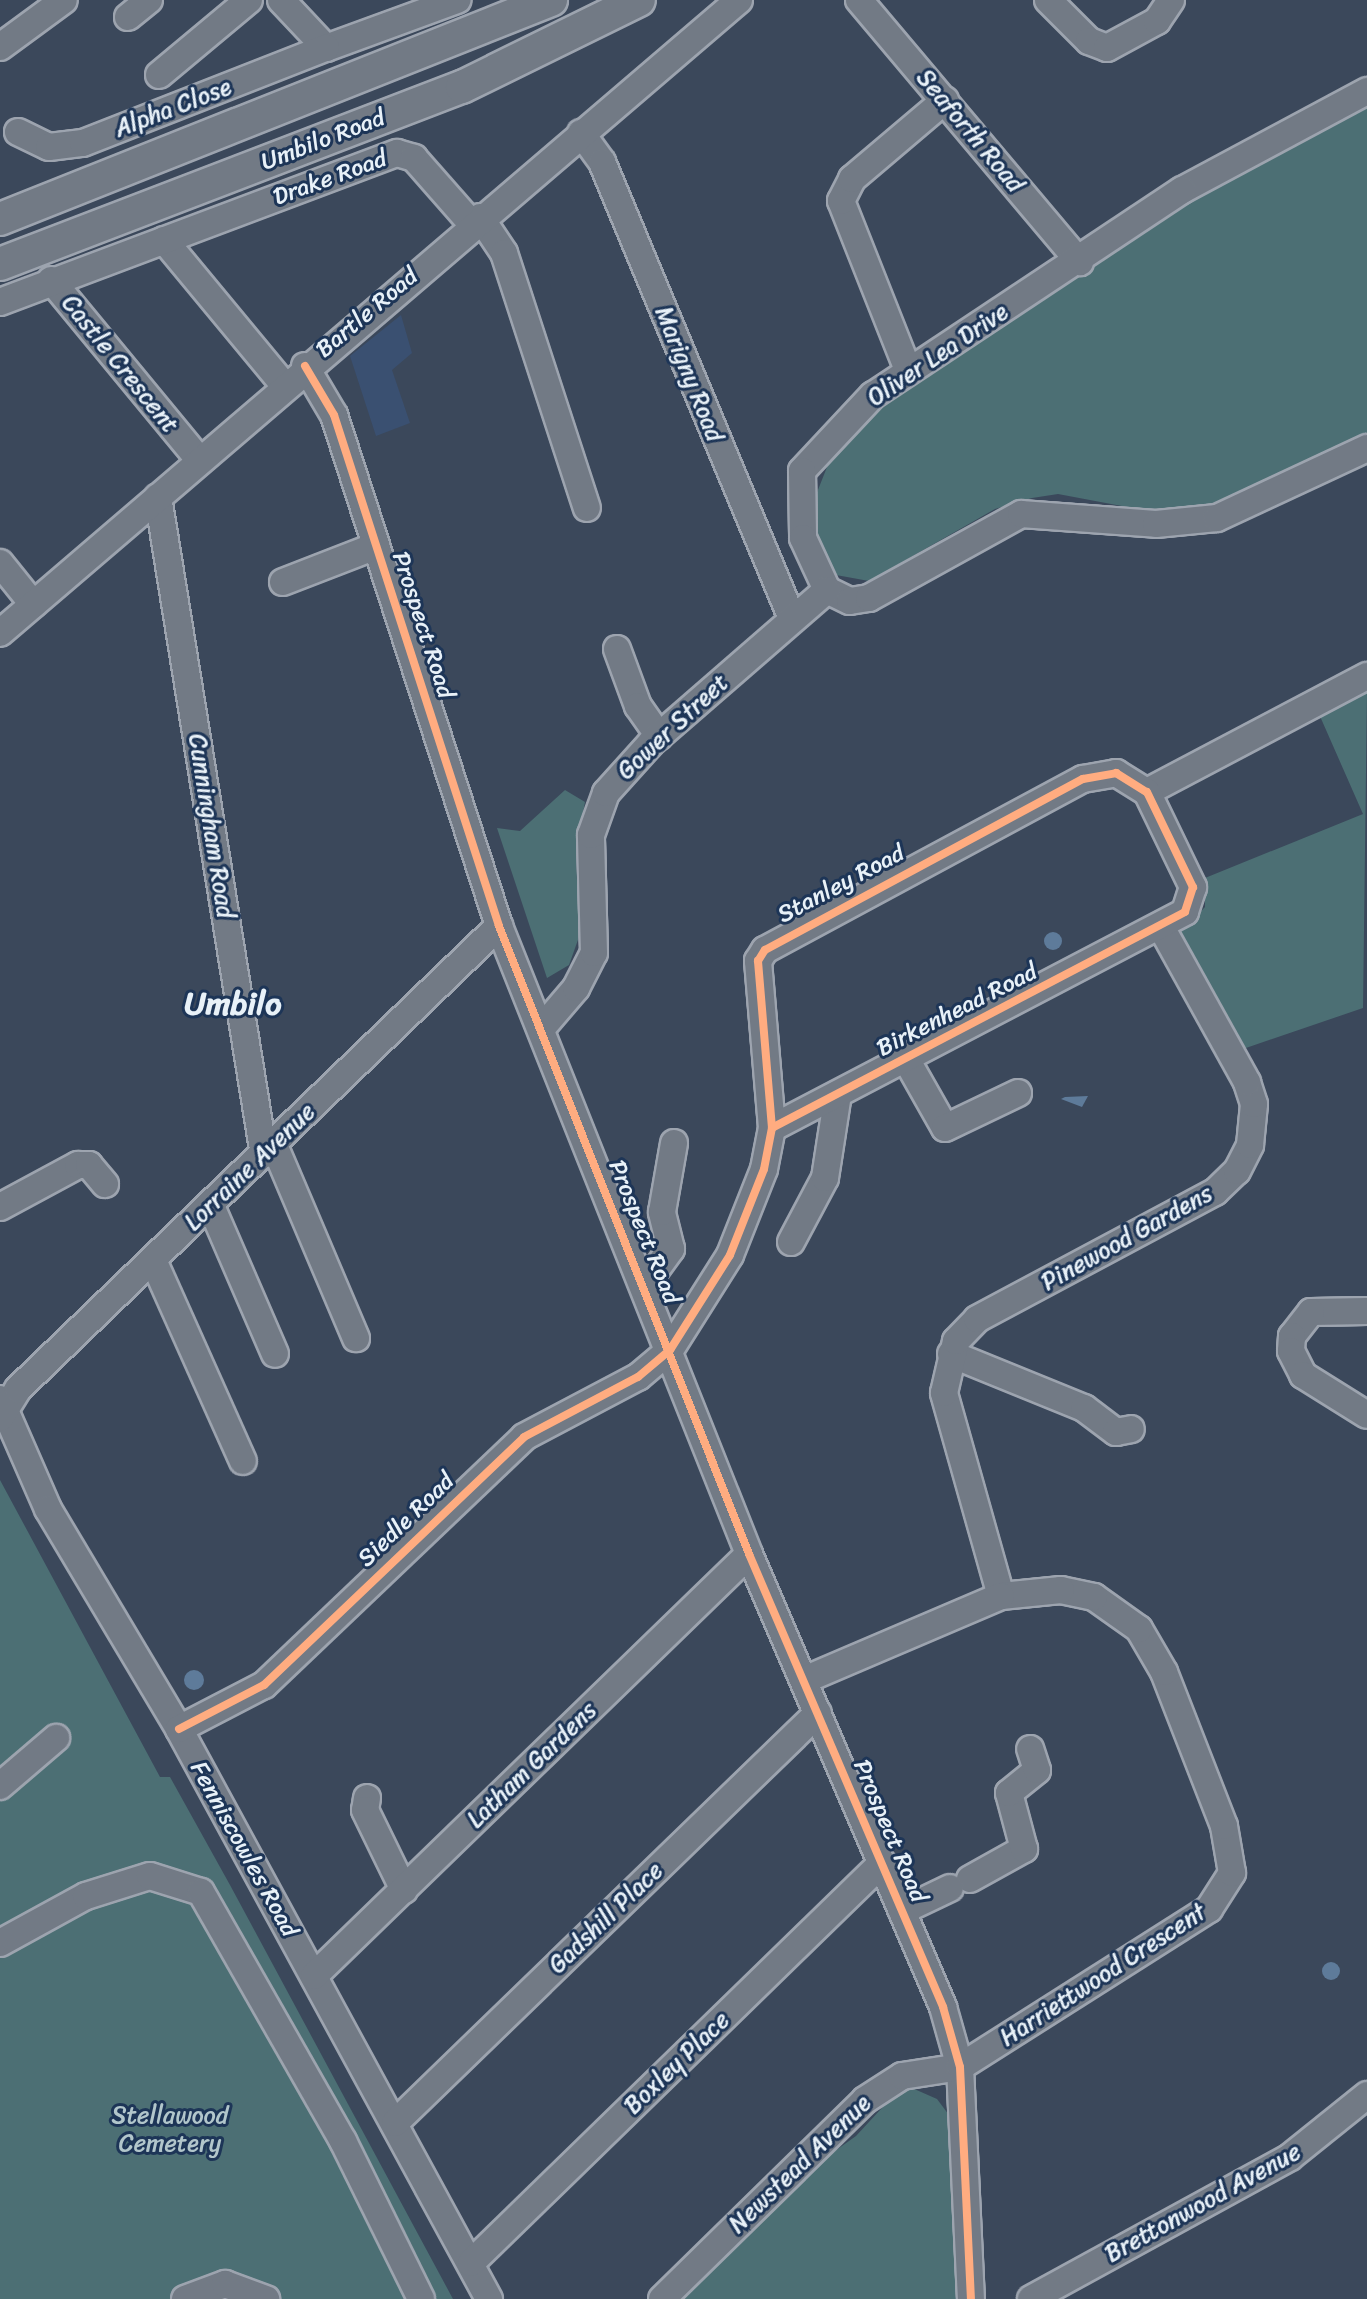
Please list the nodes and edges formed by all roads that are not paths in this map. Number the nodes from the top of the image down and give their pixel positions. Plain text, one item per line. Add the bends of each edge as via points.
1 (64, 0) edge
2 (149, 0) edge
3 (249, 0) edge
4 (271, 0) edge
5 (281, 0) edge
6 (457, 0) edge
7 (551, 0) edge
8 (639, 0) edge
9 (739, 0) edge
10 (859, 0) edge
11 (1048, 0) edge
12 (1171, 0) edge
13 (128, 17) dead end
14 (220, 45) dead end
15 (0, 47) edge
16 (326, 48) junction
17 (159, 75) dead end
18 (1367, 91) edge
19 (945, 100) junction
20 (18, 132) dead end
21 (581, 133) junction
22 (0, 219) edge
23 (476, 221) junction
24 (164, 240) junction
25 (1080, 262) junction
26 (0, 264) edge
27 (51, 280) junction
28 (0, 302) edge
29 (305, 366) junction
30 (908, 370) junction
31 (283, 384) junction
32 (263, 402) junction
33 (334, 415) junction
34 (1367, 448) edge
35 (200, 461) junction
36 (158, 497) junction
37 (587, 508) dead end
38 (376, 546) junction
39 (0, 563) edge
40 (283, 582) dead end
41 (827, 590) junction
42 (33, 604) junction
43 (792, 619) junction
44 (0, 633) edge
45 (617, 649) dead end
46 (1367, 676) edge
47 (659, 736) junction
48 (1147, 792) junction
49 (499, 926) junction
50 (1161, 927) junction
51 (541, 1029) junction
52 (906, 1059) junction
53 (1018, 1093) dead end
54 (838, 1094) junction
55 (772, 1128) junction
56 (674, 1143) dead end
57 (269, 1150) junction
58 (105, 1184) dead end
59 (211, 1206) junction
60 (0, 1207) edge
61 (791, 1242) dead end
62 (153, 1260) junction
63 (644, 1286) junction
64 (1367, 1311) edge
65 (356, 1338) dead end
66 (670, 1350) junction
67 (275, 1354) dead end
68 (951, 1354) junction
69 (2, 1409) edge
70 (1367, 1415) edge
71 (1131, 1429) dead end
72 (243, 1461) dead end
73 (749, 1554) junction
74 (1001, 1596) junction
75 (804, 1680) junction
76 (818, 1713) junction
77 (179, 1729) junction
78 (56, 1738) dead end
79 (1030, 1749) dead end
80 (0, 1786) edge
81 (367, 1798) dead end
82 (882, 1863) junction
83 (404, 1890) junction
84 (902, 1911) junction
85 (0, 1943) edge
86 (314, 1976) junction
87 (960, 2067) junction
88 (1367, 2095) edge
89 (395, 2123) junction
90 (471, 2263) junction
91 (185, 2299) edge
92 (266, 2299) edge
93 (421, 2299) edge
94 (489, 2299) edge
95 (662, 2299) edge
96 (971, 2299) edge
97 (1031, 2299) edge

1 - 15 street
2 - 13 street
3 - 17 street
4 - 14 street
5 - 16 street
6 - 16 street, Alpha Close
7 - 22 main road, Umbilo Road
8 - 26 main road, Umbilo Road via 462,87
9 - 21 street, Bartle Road
10 - 19 street, Seaforth Road
11 - 12 street via 1089,41 1107,48 1157,21
16 - 20 street, Alpha Close via 83,143 49,147
18 - 25 street, Oliver Lea Drive via 1221,166
19 - 25 street, Seaforth Road
19 - 30 street via 842,192
21 - 23 street, Bartle Road
21 - 43 street, Marigny Road via 602,162
23 - 24 street, Drake Road via 421,164 401,152
23 - 29 street, Bartle Road
23 - 37 street via 504,253
24 - 27 street, Castle Crescent
24 - 31 street
25 - 30 street, Oliver Lea Drive
27 - 28 street
27 - 35 street, Castle Crescent
29 - 31 street, Bartle Road
29 - 33 street, Prospect Road
30 - 41 street, Oliver Lea Drive via 859,408 802,471 803,538
31 - 32 street, Bartle Road
32 - 33 street via 302,397
32 - 35 street, Bartle Road
33 - 38 street, Prospect Road
34 - 41 street via 1217,518 1156,524 1043,510 1021,514 869,598 850,601
35 - 36 street, Bartle Road
36 - 42 street, Bartle Road
36 - 57 street, Cunningham Road
38 - 40 street
38 - 49 street, Prospect Road
39 - 42 street
41 - 43 street, Gower Street
42 - 44 street, Bartle Road
43 - 47 street, Gower Street
45 - 47 street via 638,706
46 - 48 street
47 - 51 street, Gower Street via 601,803 591,835 594,953 576,988
48 - 50 street via 1193,887 1185,912
48 - 55 street, Stanley Road via 1116,773 1083,779 765,950 758,961
49 - 51 street, Prospect Road
49 - 57 street, Lorraine Avenue
50 - 52 street, Birkenhead Road
50 - 68 street, Pinewood Gardens via 1254,1104 1250,1145 1237,1171 1215,1192 977,1319
51 - 63 street, Prospect Road
52 - 53 street via 945,1128
52 - 54 street, Birkenhead Road
54 - 55 street, Birkenhead Road
54 - 61 street via 825,1178
55 - 66 street, Stanley Road via 756,1202
56 - 63 street via 662,1212 671,1249
57 - 59 street, Lorraine Avenue
57 - 65 street, Cunningham Road
58 - 60 street via 89,1165 78,1165
59 - 62 street, Lorraine Avenue
59 - 67 street
62 - 69 street, Lorraine Avenue
62 - 72 street
63 - 66 street, Prospect Road
64 - 70 street via 1311,1312 1292,1336 1291,1351 1303,1375
66 - 73 street, Prospect Road
66 - 77 street, Siedle Road via 638,1377 524,1437 264,1685
68 - 71 street via 1084,1408 1116,1432
68 - 74 street, Pinewood Gardens via 944,1393
69 - 77 street, Fenniscowles Road via 48,1509
73 - 75 street, Prospect Road
73 - 83 street, Latham Gardens
74 - 75 street, Harriettwood Crescent
74 - 87 street, Harriettwood Crescent via 1061,1590 1094,1597 1139,1629 1164,1672 1224,1826 1232,1873 1209,1909
75 - 76 street, Prospect Road
76 - 82 street, Prospect Road
76 - 89 street, Gadshill Place
77 - 86 street, Fenniscowles Road
78 - 80 street
79 - 84 street via 1037,1770 1009,1793 1024,1849
81 - 83 street via 365,1810
82 - 84 street, Prospect Road
82 - 90 street, Boxley Place
83 - 86 street, Latham Gardens
84 - 87 street, Prospect Road
85 - 93 street via 86,1896 150,1876 201,1892 343,2141
86 - 89 street, Fenniscowles Road
87 - 95 street, Newstead Avenue via 902,2076 865,2100
87 - 96 street, Prospect Road
88 - 97 street, Brettonwood Avenue via 1290,2157
89 - 90 street, Fenniscowles Road
90 - 94 street, Fenniscowles Road
91 - 92 street via 225,2284

